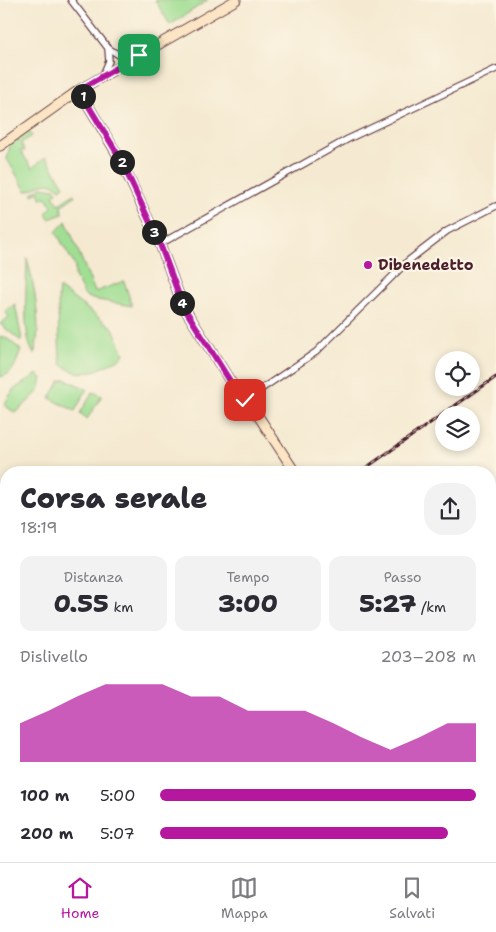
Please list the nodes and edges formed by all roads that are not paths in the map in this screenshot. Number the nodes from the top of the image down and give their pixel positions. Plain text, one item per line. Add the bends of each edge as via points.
1 (71, 0) edge
2 (236, 0) edge
3 (108, 48) junction
4 (128, 61) junction
5 (496, 69) edge
6 (102, 77) junction
7 (79, 90) junction
8 (0, 146) edge
9 (496, 206) edge
10 (160, 244) junction
11 (245, 400) junction
12 (291, 466) edge

1 - 3 street
2 - 4 main road
3 - 4 street
3 - 6 street via 109,61
4 - 6 main road
5 - 10 street via 348,139
6 - 7 main road
7 - 8 main road
7 - 10 main road via 120,158
9 - 11 street via 447,231 370,296 316,352
10 - 11 main road via 183,306
11 - 12 main road

